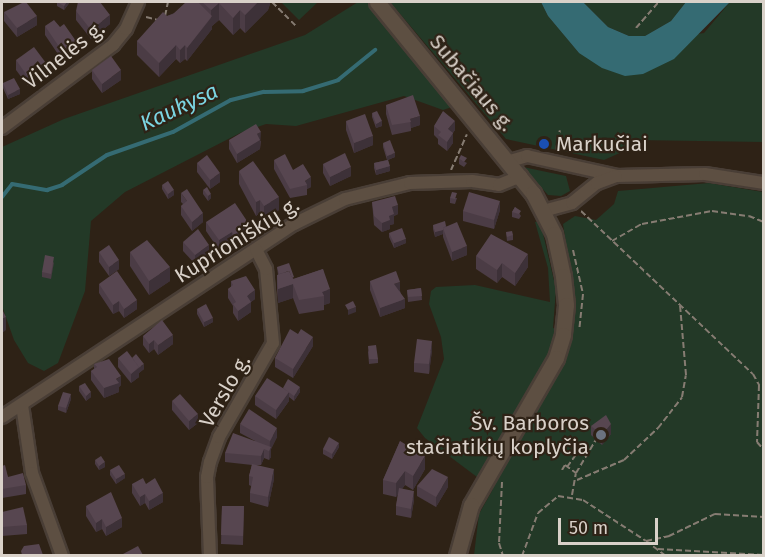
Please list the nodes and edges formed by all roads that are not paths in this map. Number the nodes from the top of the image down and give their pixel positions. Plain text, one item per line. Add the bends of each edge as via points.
1 (377, 2) edge
2 (136, 7) edge
3 (2, 128) edge
4 (510, 161) junction
5 (581, 169) junction
6 (521, 176) junction
7 (617, 176) junction
8 (764, 183) edge
9 (588, 189) junction
10 (543, 211) junction
11 (256, 249) junction
12 (22, 405) junction
13 (2, 417) edge
14 (62, 555) edge
15 (210, 555) edge
16 (458, 555) edge

1 - 4 street, Subačiaus g.
2 - 3 street, Vilnelės g. via 113,45
4 - 5 street via 527,156
4 - 6 street, Subačiaus g.
5 - 7 street
5 - 9 street
6 - 10 street, Subačiaus g.
6 - 11 street, Kuprioniškių g. via 499,185 410,183 345,199 294,224
7 - 8 street via 705,174
7 - 9 street
9 - 10 street via 572,203
10 - 16 street, Subačiaus g. via 554,234 562,276 563,335 548,377 471,505
11 - 12 street, Kuprioniškių g.
11 - 15 street, Verslo g. via 266,270 273,343 219,436 210,462
12 - 13 street, Kuprioniškių g.
12 - 14 street via 32,473

